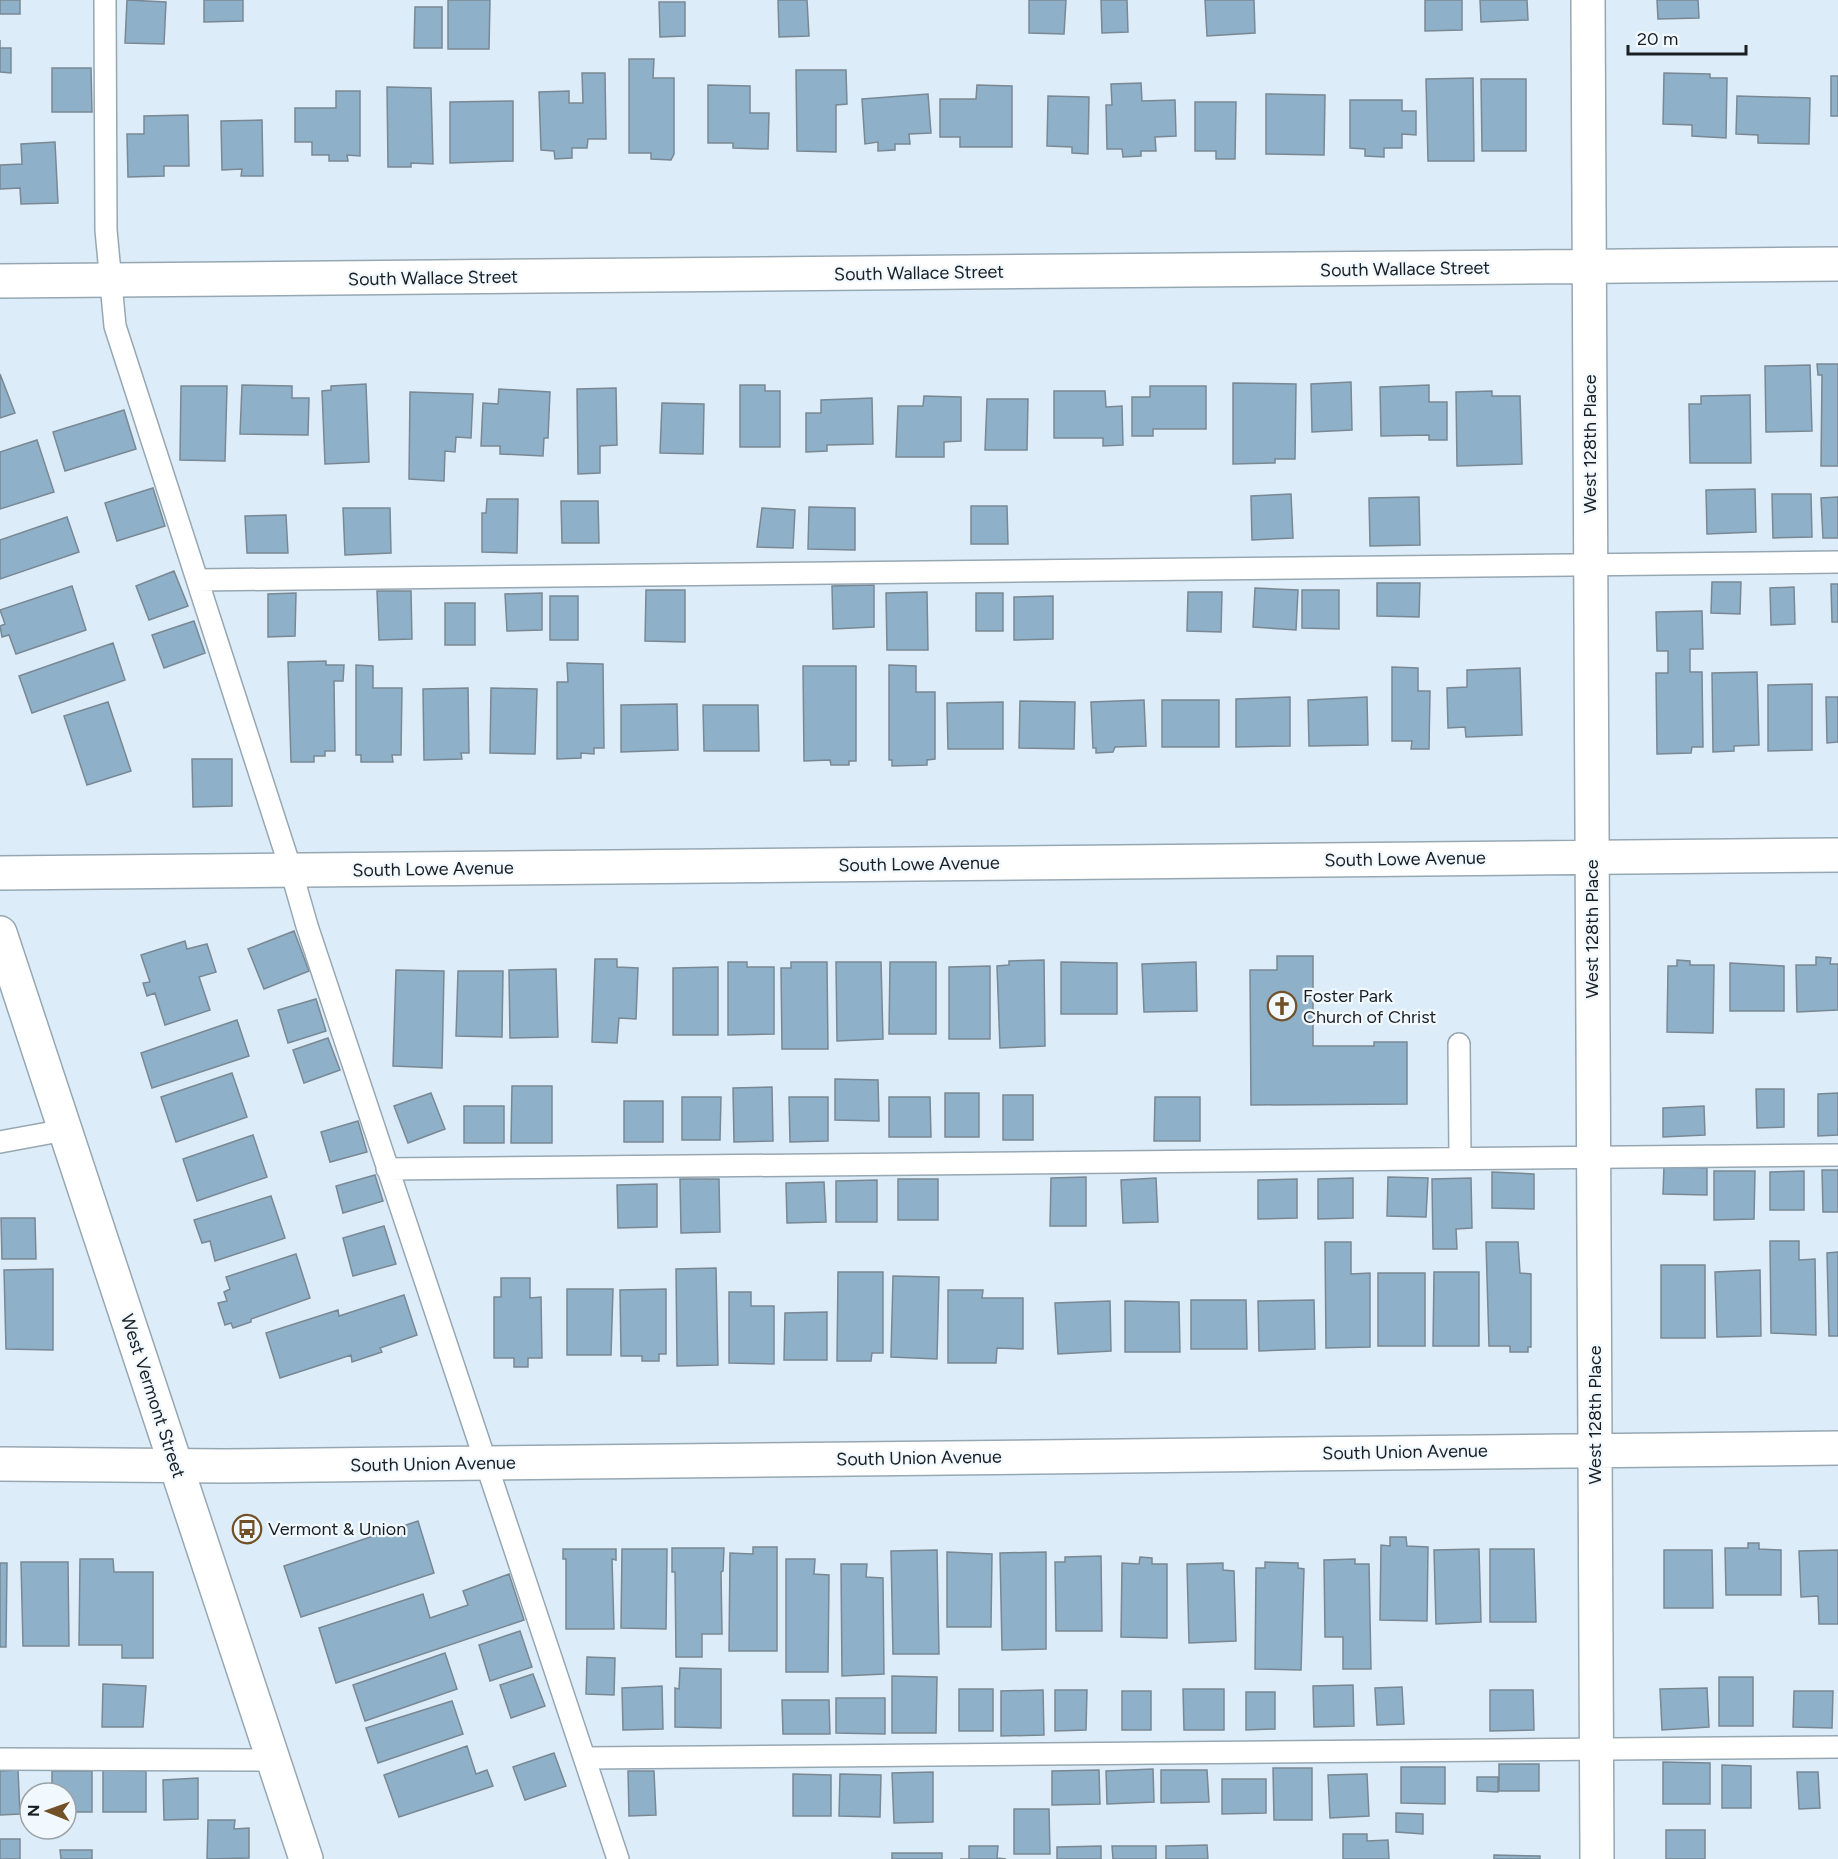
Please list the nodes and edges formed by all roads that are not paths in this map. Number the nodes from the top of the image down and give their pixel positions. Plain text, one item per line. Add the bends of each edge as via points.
1 (105, 0) edge
2 (1588, 0) edge
3 (1838, 264) edge
4 (1589, 267) junction
5 (0, 281) edge
6 (109, 281) junction
7 (1838, 562) edge
8 (1590, 565) junction
9 (198, 580) junction
10 (1838, 855) edge
11 (1592, 858) junction
12 (291, 870) junction
13 (0, 873) edge
14 (0, 933) edge
15 (9, 987) edge
16 (1459, 1044) dead end
17 (65, 1130) junction
18 (0, 1142) edge
19 (1838, 1155) edge
20 (1460, 1158) junction
21 (1593, 1158) junction
22 (387, 1169) junction
23 (1838, 1448) edge
24 (1595, 1451) junction
25 (487, 1463) junction
26 (0, 1464) edge
27 (176, 1464) junction
28 (1838, 1747) edge
29 (1596, 1749) junction
30 (585, 1758) junction
31 (0, 1759) edge
32 (273, 1760) junction
33 (306, 1859) edge
34 (618, 1859) edge
35 (1597, 1859) edge

1 - 6 lane
2 - 4 street, West 128th Place
3 - 4 street, South Wallace Street
4 - 6 street, South Wallace Street
4 - 8 street, West 128th Place
5 - 6 street, South Wallace Street
6 - 9 lane via 115,326
7 - 8 lane
8 - 9 lane
8 - 11 street, West 128th Place
9 - 12 lane
10 - 11 street, South Lowe Avenue
11 - 12 street, South Lowe Avenue
11 - 21 street, West 128th Place
12 - 13 street, South Lowe Avenue
12 - 22 lane
14 - 15 street, West Vermont Street
15 - 17 street, West Vermont Street
16 - 20 lane
17 - 18 lane
17 - 27 street, West Vermont Street
19 - 21 lane
20 - 21 lane
20 - 22 lane
21 - 24 street, West 128th Place
22 - 25 lane
23 - 24 street, South Union Avenue
24 - 25 street, South Union Avenue
24 - 29 street, West 128th Place
25 - 27 street, South Union Avenue
25 - 30 lane
26 - 27 street, South Union Avenue
27 - 32 street, West Vermont Street
28 - 29 lane
29 - 30 lane
29 - 35 street, West 128th Place
30 - 34 lane
31 - 32 lane
32 - 33 street, West Vermont Street

